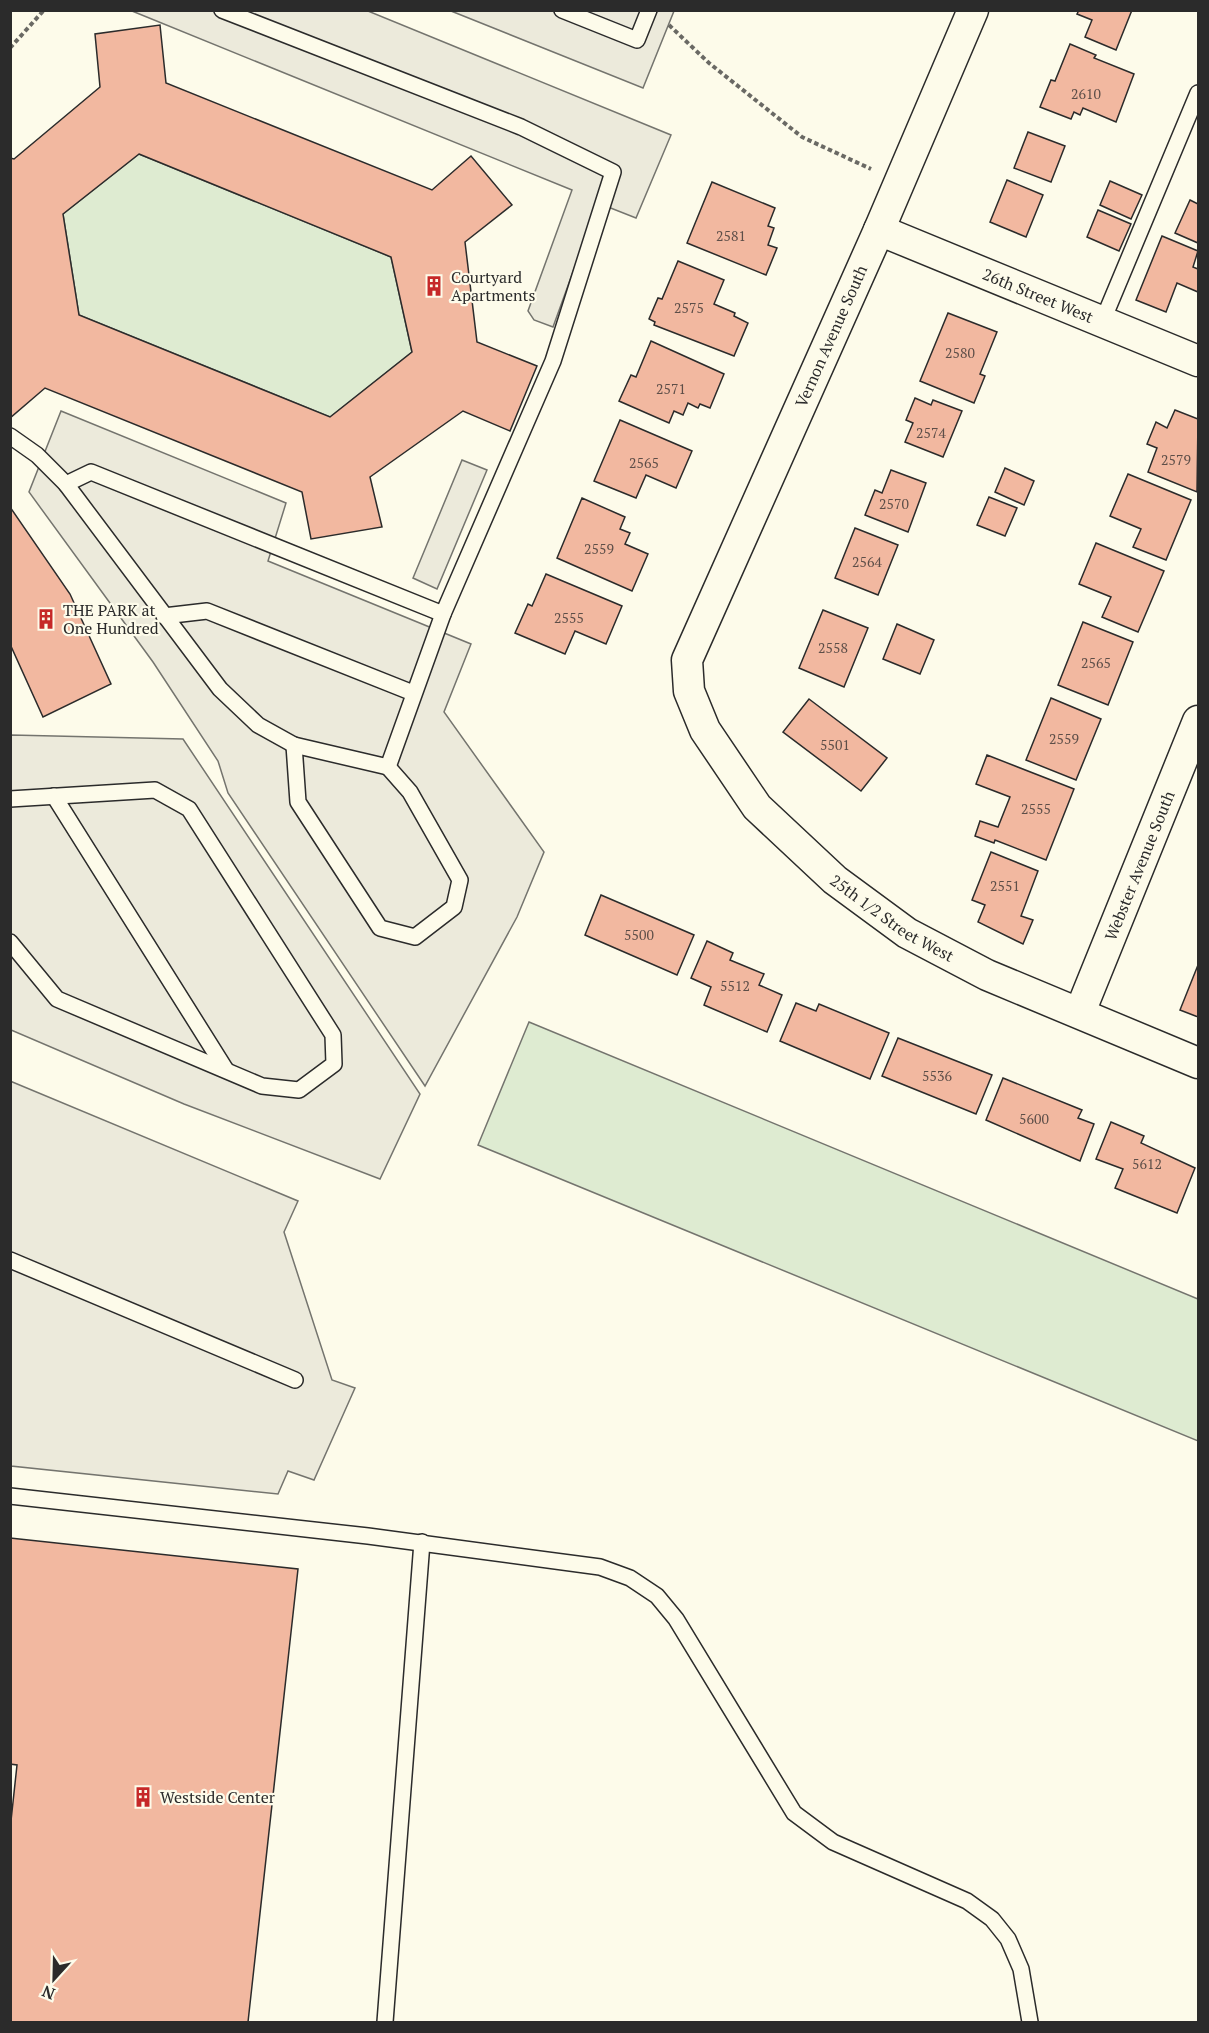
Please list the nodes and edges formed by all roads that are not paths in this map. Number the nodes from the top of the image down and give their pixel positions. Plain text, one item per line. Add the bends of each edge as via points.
1 (222, 10) edge
2 (562, 10) edge
3 (973, 10) edge
4 (656, 14) edge
5 (1198, 93) edge
6 (879, 230) junction
7 (1103, 320) junction
8 (1198, 361) edge
9 (10, 436) edge
10 (66, 484) junction
11 (443, 614) junction
12 (164, 616) junction
13 (687, 660) joint
14 (413, 693) junction
15 (1198, 721) edge
16 (294, 745) junction
17 (388, 767) junction
18 (54, 796) junction
19 (10, 799) edge
20 (10, 942) edge
21 (1080, 1012) junction
22 (1198, 1063) edge
23 (226, 1070) junction
24 (10, 1260) edge
25 (295, 1380) dead end
26 (10, 1496) edge
27 (422, 1542) junction
28 (385, 2022) edge
29 (1030, 2022) edge

1 - 11 lane via 522,127 613,172 553,361
2 - 4 lane via 637,40
3 - 6 street, Vernon Avenue South
5 - 7 lane
6 - 7 street, 26th Street West
6 - 13 street, Vernon Avenue South
7 - 8 street, 26th Street West
9 - 10 lane via 37,455
10 - 11 lane via 91,472
10 - 12 lane
11 - 14 lane
12 - 14 lane via 207,611
12 - 16 lane via 220,689 258,724
13 - 21 street, 25th 1/2 Street West via 689,691 711,740 757,807 835,880 907,933 987,975
14 - 17 lane
15 - 21 street, Webster Avenue South
16 - 17 lane
16 - 17 lane via 298,802 380,928 415,936 454,906 460,880 411,792
18 - 19 lane
18 - 23 lane
18 - 23 lane via 155,790 189,809 333,1035 334,1064 299,1090 262,1086
20 - 23 lane via 57,999
21 - 22 street, 25th 1/2 Street West
24 - 25 lane
26 - 27 lane
27 - 28 lane
27 - 29 lane via 600,1567 630,1578 657,1596 676,1618 794,1813 832,1842 967,1901 992,1919 1008,1939 1021,1969

